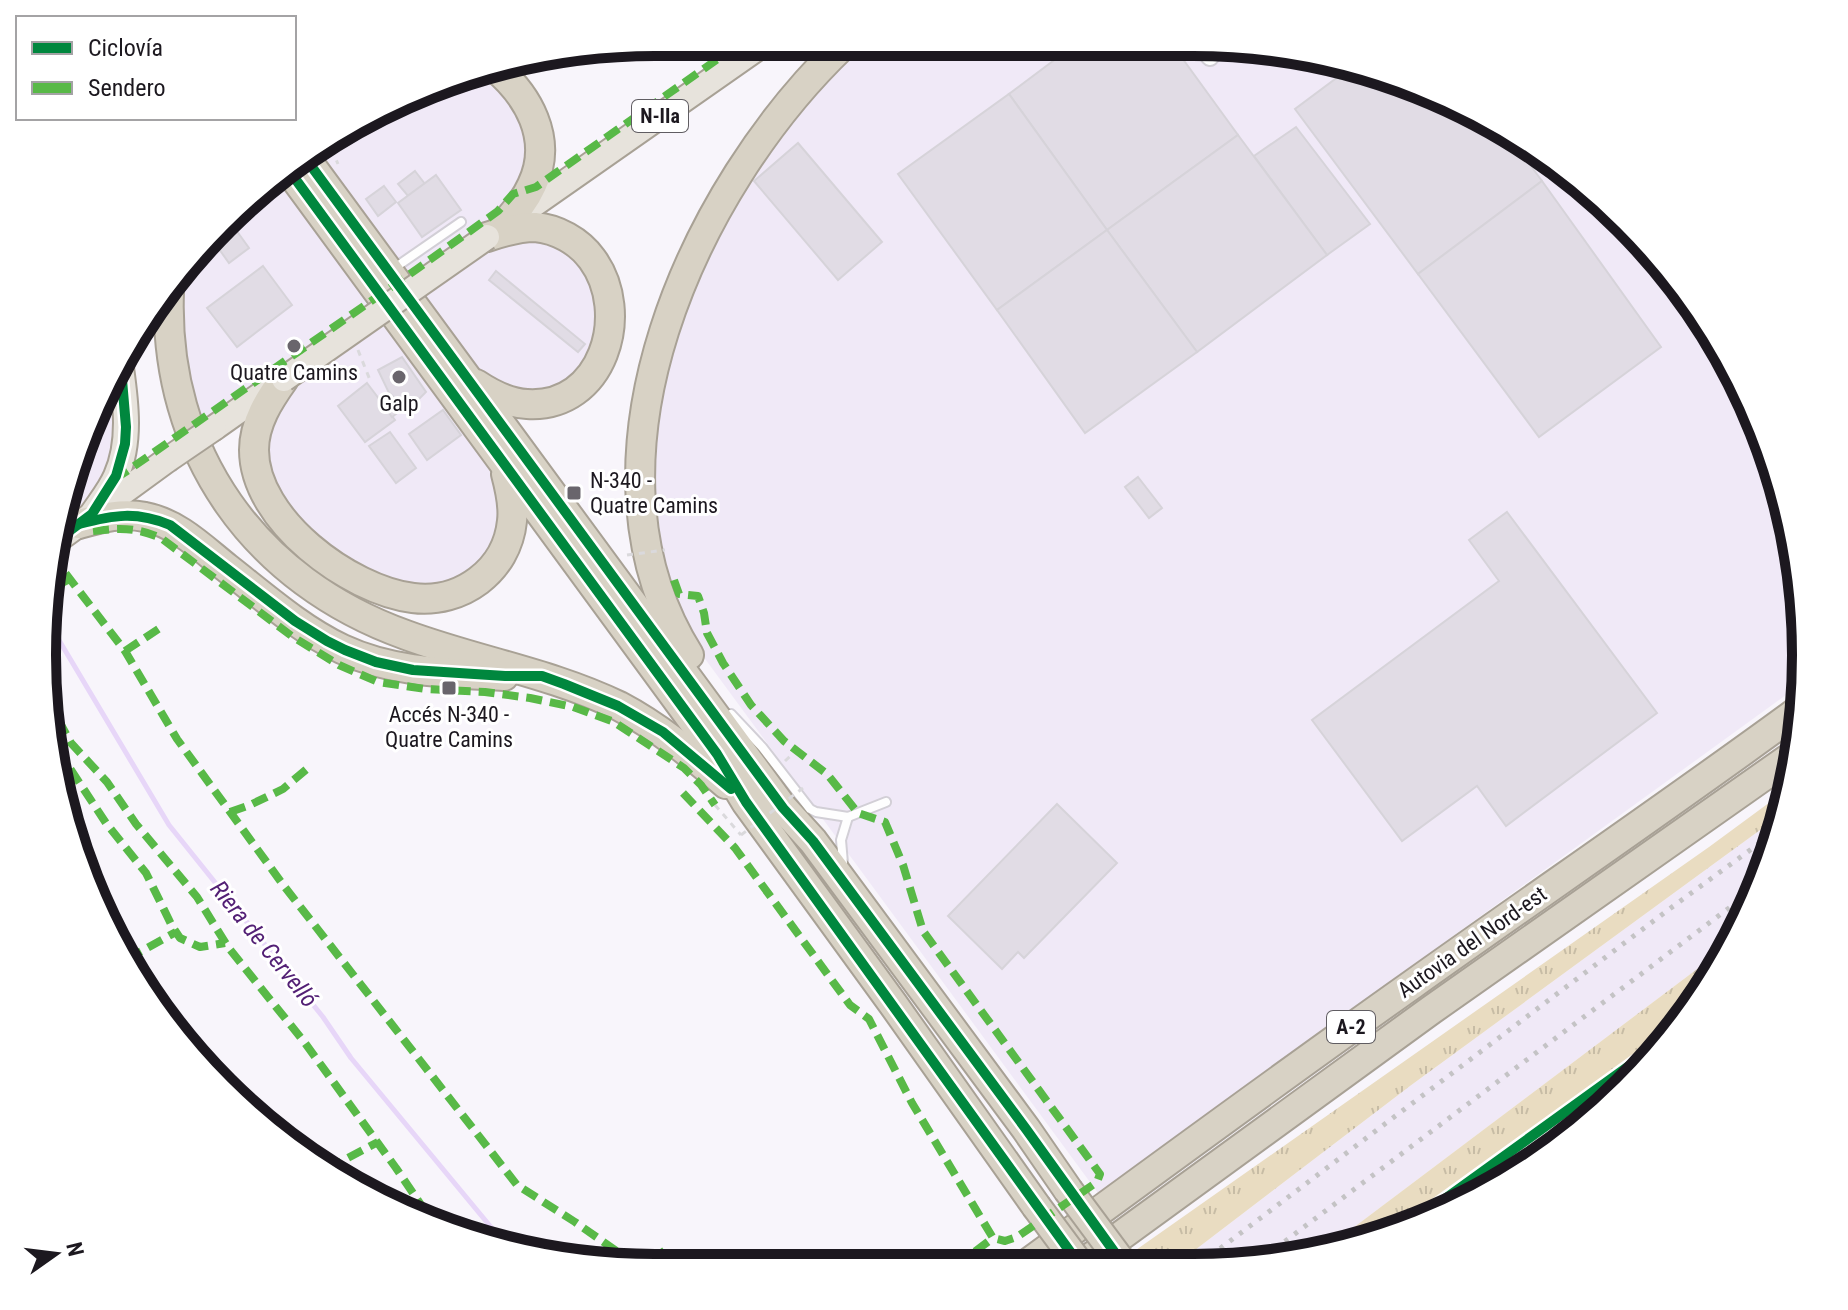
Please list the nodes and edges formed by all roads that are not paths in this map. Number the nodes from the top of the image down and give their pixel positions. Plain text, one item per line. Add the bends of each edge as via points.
1 (746, 56) edge
2 (832, 56) edge
3 (503, 75) edge
4 (326, 155) edge
5 (299, 173) edge
6 (297, 175) edge
7 (336, 200) junction
8 (461, 222) dead end
9 (495, 232) junction
10 (389, 272) junction
11 (168, 306) edge
12 (284, 379) junction
13 (468, 379) junction
14 (123, 381) edge
15 (502, 461) junction
16 (72, 529) edge
17 (542, 676) junction
18 (731, 714) junction
19 (1789, 718) edge
20 (1782, 763) edge
21 (746, 802) junction
22 (886, 802) dead end
23 (848, 817) junction
24 (813, 841) junction
25 (856, 899) junction
26 (1040, 1254) edge
27 (1072, 1254) edge
28 (1094, 1254) edge
29 (1116, 1254) edge

1 - 9 main road, N-IIa
2 - 18 highway via 760,141 720,202 665,328 646,407 641,503 657,586 683,645
3 - 9 highway via 519,90 536,120 540,151 535,180 523,202
4 - 7 highway
5 - 7 highway
6 - 15 highway
7 - 10 highway
8 - 10 lane
9 - 12 main road, N-IIa, bridge
9 - 13 highway via 537,227 576,242 598,266 611,323 606,348 590,376 555,400 509,401
10 - 13 highway
11 - 17 highway via 175,382 190,433 225,499 267,550 316,591 373,622
12 - 15 highway via 257,430 254,447 264,491 298,536 327,560 381,590 430,598 461,591 488,574 512,524
12 - 16 main road, N-IIa, bridge
13 - 24 highway via 783,808
14 - 16 main road via 125,444 116,476
15 - 21 highway via 717,754
16 - 17 highway via 130,515 170,525 311,632 376,662 448,673
17 - 21 highway via 653,725
18 - 23 lane via 810,809
18 - 24 highway via 793,801
19 - 26 highway, Autovia del Nord-est / A-2
20 - 28 highway, Autovia del Nord-est / A-2
21 - 27 highway, bridge
22 - 23 lane
23 - 25 lane via 842,861
24 - 25 highway
25 - 29 highway, bridge

